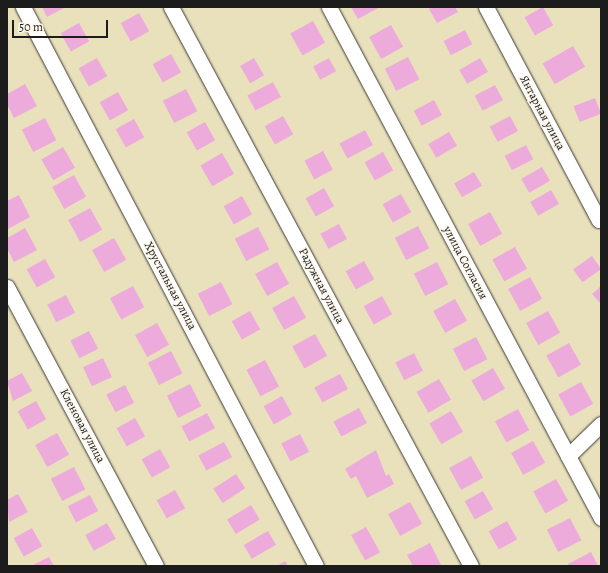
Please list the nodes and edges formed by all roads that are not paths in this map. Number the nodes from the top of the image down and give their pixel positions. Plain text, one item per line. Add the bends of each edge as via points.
1 (23, 7) edge
2 (171, 7) edge
3 (329, 7) edge
4 (486, 7) edge
5 (600, 219) edge
6 (7, 287) edge
7 (601, 424) edge
8 (568, 456) junction
9 (601, 518) edge
10 (156, 566) edge
11 (316, 566) edge
12 (471, 566) edge

1 - 11 street, Хрустальная улица
2 - 12 street, Радужная улица
3 - 8 street, улица Согласия
4 - 5 street, Янтарная улица
6 - 10 street, Кленовая улица
7 - 8 street
8 - 9 street, улица Согласия

